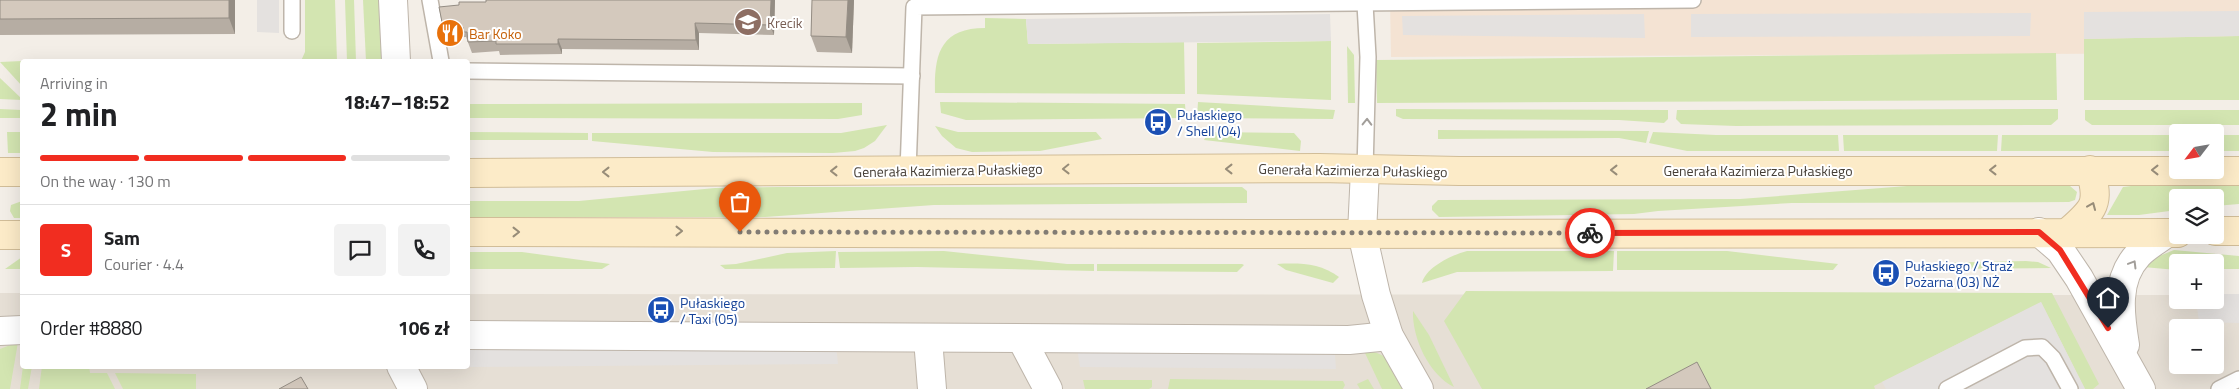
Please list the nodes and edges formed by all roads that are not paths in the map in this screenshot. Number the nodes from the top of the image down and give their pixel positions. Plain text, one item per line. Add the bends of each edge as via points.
1 (292, 0) edge
2 (393, 0) edge
3 (430, 0) edge
4 (1619, 0) edge
5 (1693, 0) edge
6 (1273, 2) edge
7 (913, 4) edge
8 (1092, 4) edge
9 (1365, 4) junction
10 (292, 31) dead end
11 (396, 59) edge
12 (441, 59) edge
13 (470, 71) edge
14 (912, 76) junction
15 (1365, 170) junction
16 (2090, 170) junction
17 (908, 171) junction
18 (2239, 171) edge
19 (470, 173) edge
20 (2224, 231) edge
21 (2239, 231) edge
22 (470, 232) edge
23 (2039, 232) junction
24 (1362, 233) junction
25 (2067, 233) junction
26 (2169, 233) edge
27 (20, 234) edge
28 (0, 235) edge
29 (2169, 235) edge
30 (20, 330) edge
31 (0, 332) edge
32 (470, 335) edge
33 (1388, 336) junction
34 (928, 339) junction
35 (1022, 340) junction
36 (403, 369) edge
37 (2239, 379) edge
38 (2135, 381) edge
39 (930, 388) edge
40 (413, 389) edge
41 (1048, 389) edge
42 (1419, 389) edge
43 (1947, 389) edge
44 (2070, 389) edge
45 (2219, 389) edge

1 - 10 lane
2 - 11 street
3 - 12 lane
4 - 5 lane
4 - 9 lane
6 - 8 lane
6 - 9 lane
7 - 8 lane
7 - 14 lane
15 -> 9 lane via 1368,57
13 - 14 lane
14 - 17 lane
16 -> 15 main road, Generała Kazimierza Pułaskiego
15 -> 17 main road, Generała Kazimierza Pułaskiego
15 - 24 street
18 -> 16 main road, Generała Kazimierza Pułaskiego
25 -> 16 main road via 2090,213 2095,204 2096,190
17 -> 19 main road, Generała Kazimierza Pułaskiego
20 - 21 main road
22 -> 24 main road
23 - 24 main road
23 - 25 main road
23 - 38 street via 2060,250
24 - 33 street
25 - 26 main road
27 - 28 main road
38 -> 29 street via 2119,312 2124,279 2138,255
30 - 31 street
32 - 34 street
33 - 35 street via 1349,340
33 - 42 street
34 - 35 street
34 - 39 street
35 - 41 street
36 - 40 street
37 - 45 lane
43 - 44 lane via 2025,348 2042,347 2053,358

